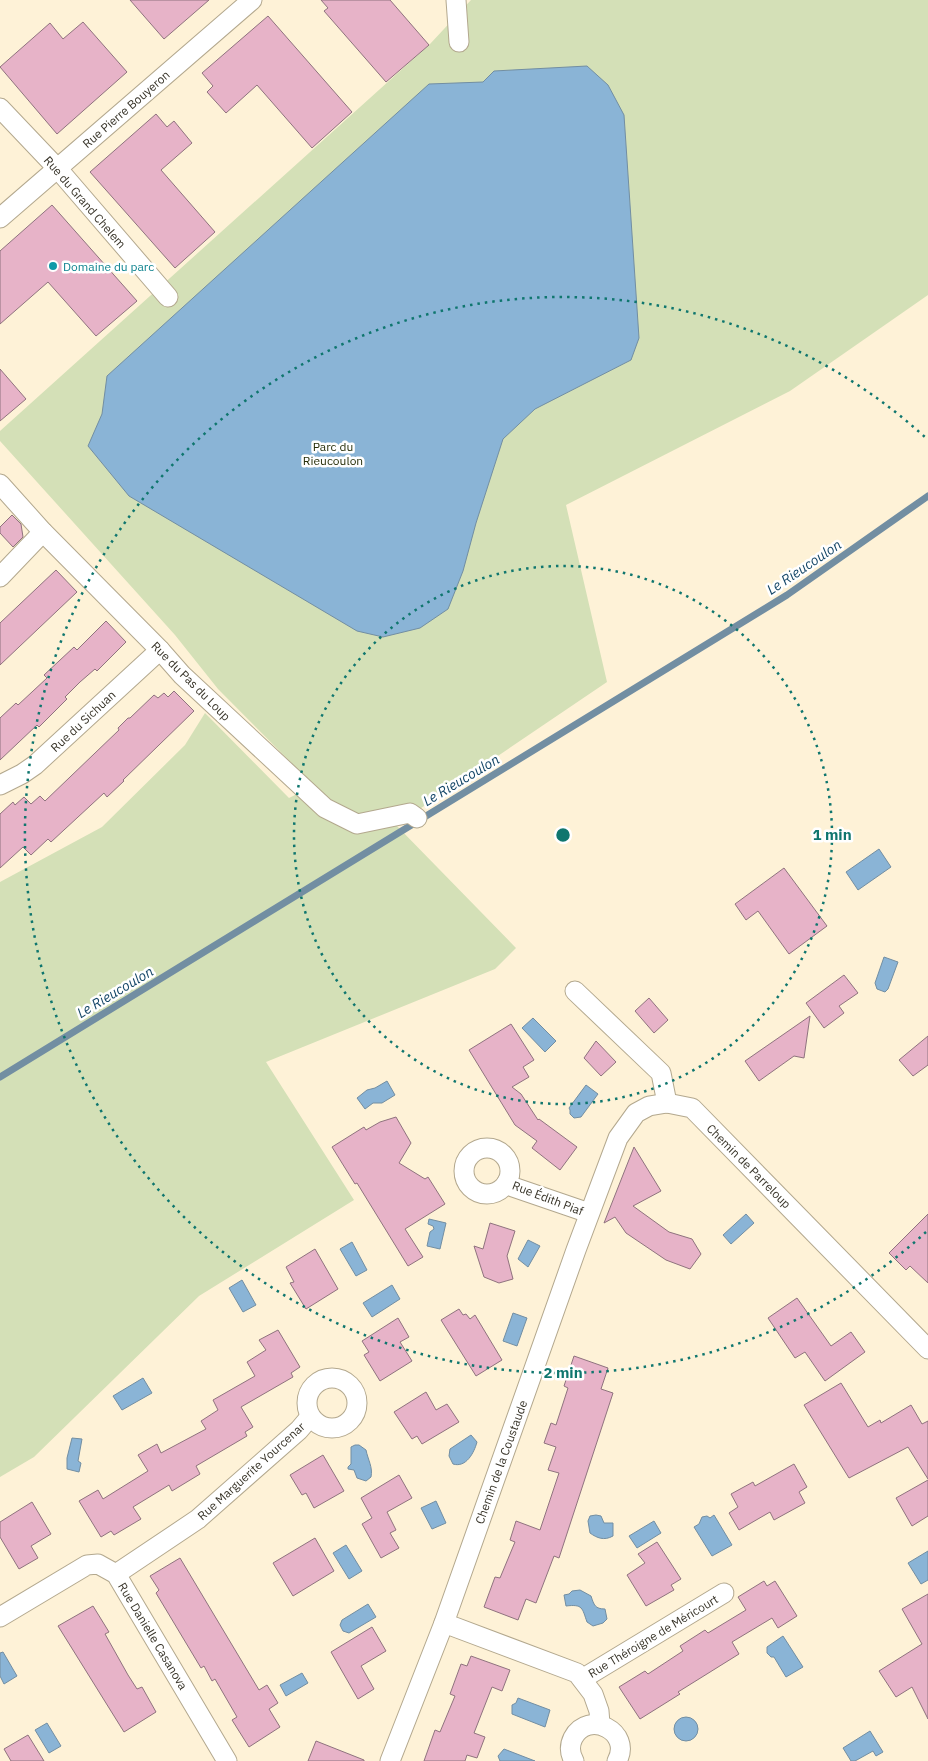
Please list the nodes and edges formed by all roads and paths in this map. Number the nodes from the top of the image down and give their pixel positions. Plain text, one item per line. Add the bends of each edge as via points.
1 (252, 0) edge
2 (456, 0) edge
3 (460, 42) dead end
4 (0, 108) edge
5 (57, 168) junction
6 (0, 218) edge
7 (168, 297) dead end
8 (0, 484) edge
9 (43, 532) junction
10 (0, 577) edge
11 (160, 650) junction
12 (0, 785) edge
13 (414, 815) dead end
14 (576, 991) dead end
15 (667, 1103) junction
16 (507, 1182) dead end
17 (589, 1214) junction
18 (928, 1349) edge
19 (310, 1417) dead end
20 (116, 1574) junction
21 (724, 1593) dead end
22 (0, 1618) edge
23 (444, 1623) junction
24 (582, 1679) junction
25 (600, 1724) junction
26 (227, 1761) edge
27 (390, 1761) edge
28 (574, 1761) edge
29 (617, 1761) edge

1 - 5 street, Rue Pierre Bouyeron
2 - 3 street
4 - 5 street, Rue du Grand Chelem
5 - 6 street, Rue Pierre Bouyeron
5 - 7 street, Rue du Grand Chelem
8 - 9 street, Rue du Pas du Loup
9 - 10 street
9 - 11 street, Rue du Pas du Loup
11 - 12 street, Rue du Sichuan via 35,765
11 - 13 street, Rue du Pas du Loup via 182,675 325,808 357,824
14 - 15 street via 661,1073
15 - 17 street, Chemin de la Coustaude via 649,1106 636,1113 622,1132
15 - 18 street, Chemin de Parreloup via 692,1108
16 - 17 street, Rue Édith Piaf via 513,1188
17 - 23 street, Chemin de la Coustaude
19 - 20 street, Rue Marguerite Yourcenar via 206,1513
20 - 22 street, Rue Danielle Casanova via 98,1564 87,1565
20 - 26 street, Rue Danielle Casanova
21 - 24 street, Rue Théroigne de Méricourt
23 - 24 street, Rue Théroigne de Méricourt via 577,1673
23 - 27 street, Chemin de la Coustaude
24 - 25 street, Rue Théroigne de Méricourt via 594,1694
25 - 28 street via 590,1724 576,1733 570,1749
25 - 29 street via 608,1727 619,1740

